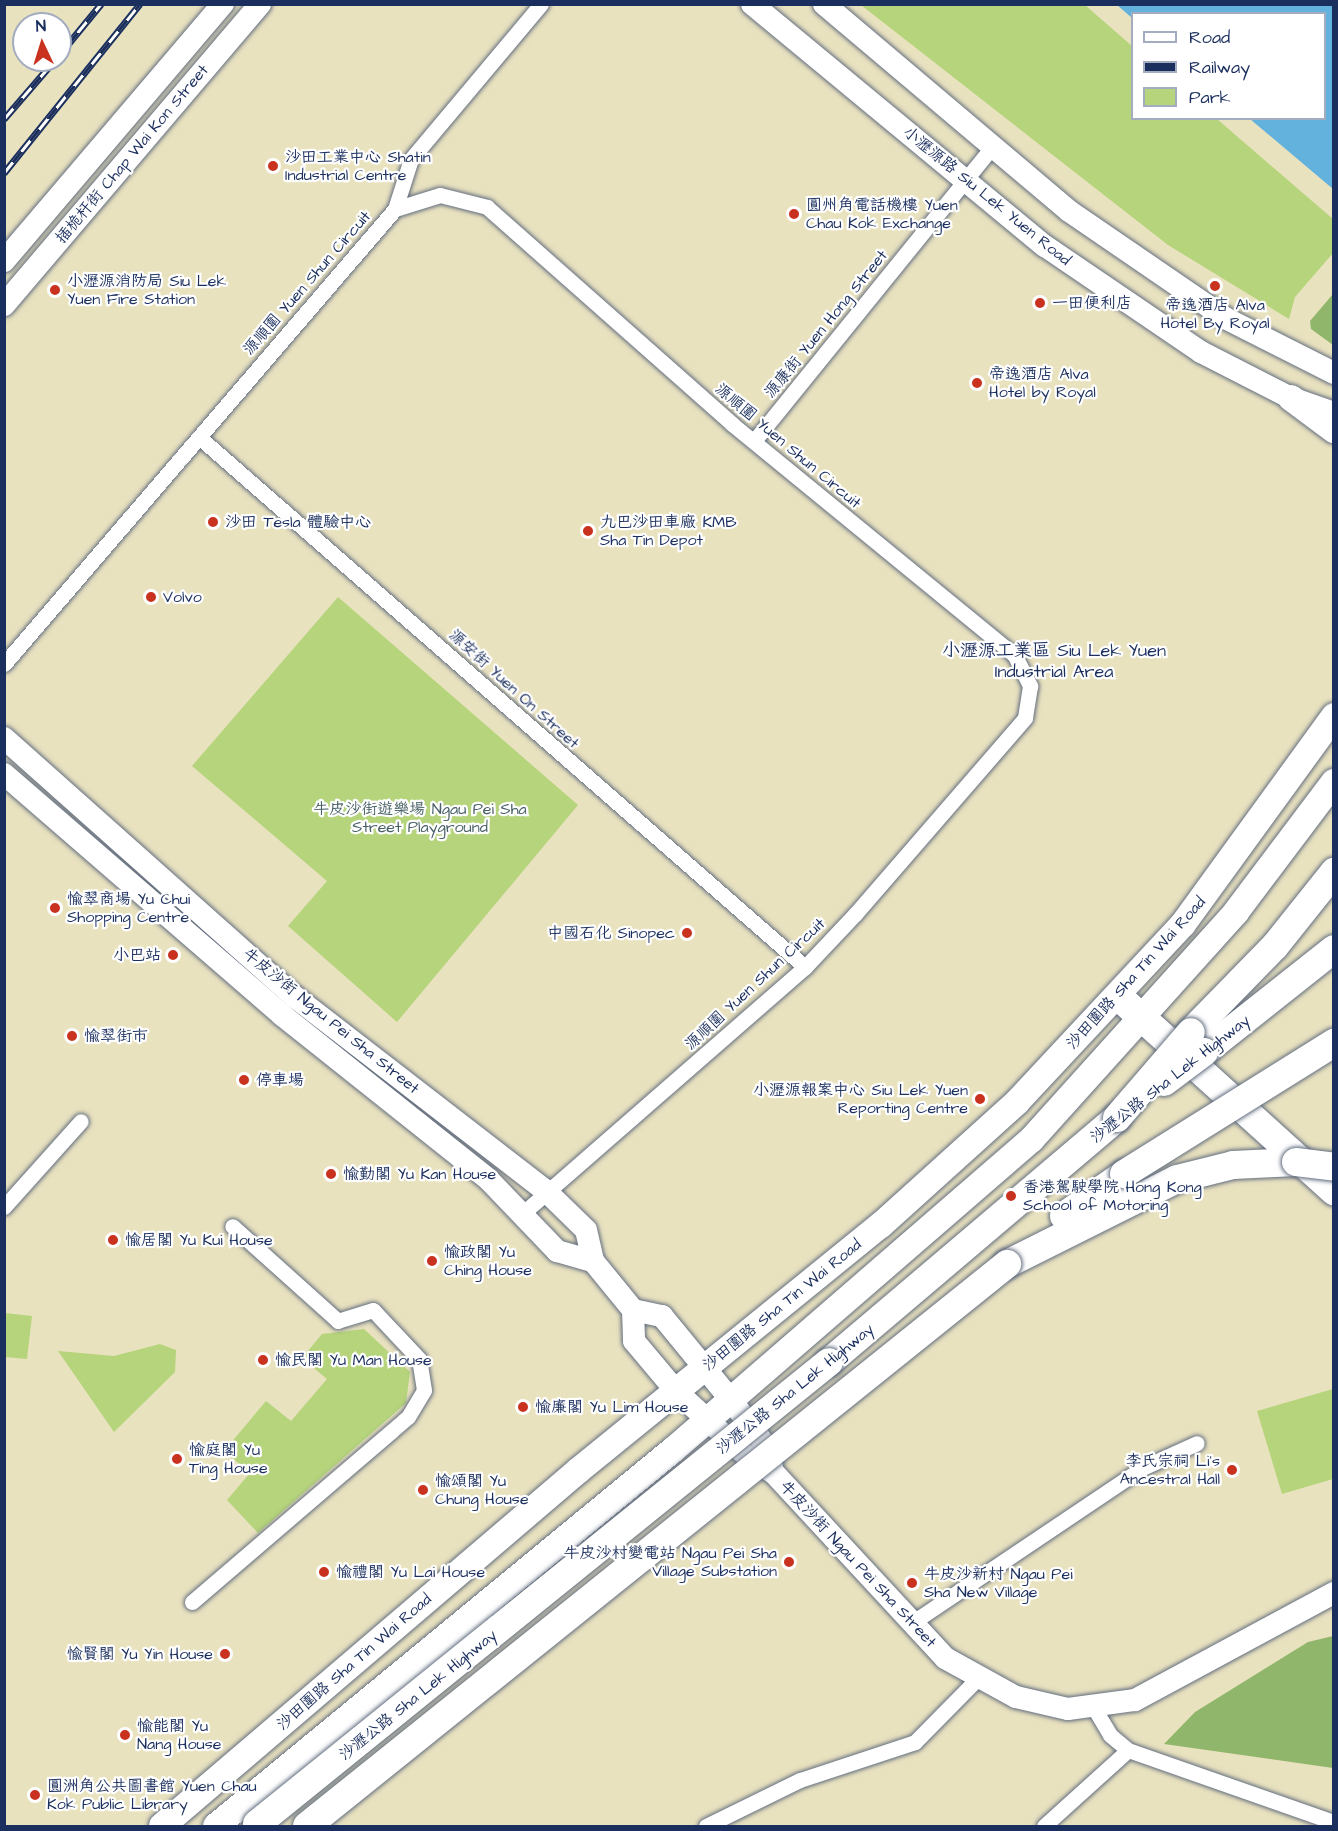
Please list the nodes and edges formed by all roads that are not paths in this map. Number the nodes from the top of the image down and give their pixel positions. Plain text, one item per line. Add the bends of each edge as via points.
1 (223, 4) edge
2 (260, 4) edge
3 (541, 4) edge
4 (752, 4) edge
5 (824, 4) edge
6 (993, 147) junction
7 (965, 182) junction
8 (395, 209) junction
9 (4, 261) edge
10 (4, 305) edge
11 (1334, 373) edge
12 (1291, 398) junction
13 (1334, 412) edge
14 (1334, 430) edge
15 (199, 436) junction
16 (754, 441) junction
17 (4, 664) edge
18 (1334, 716) edge
19 (4, 738) edge
20 (4, 774) edge
21 (1334, 782) edge
22 (1334, 872) edge
23 (1334, 949) edge
24 (805, 967) junction
25 (1119, 997) junction
26 (1144, 1020) junction
27 (1334, 1043) edge
28 (1118, 1118) junction
29 (81, 1120) dead end
30 (1334, 1167) edge
31 (545, 1190) junction
32 (1334, 1191) edge
33 (4, 1208) edge
34 (525, 1211) junction
35 (232, 1226) dead end
36 (593, 1261) junction
37 (1007, 1264) junction
38 (633, 1310) junction
39 (703, 1368) junction
40 (676, 1391) junction
41 (731, 1400) junction
42 (709, 1419) junction
43 (1197, 1443) dead end
44 (773, 1472) junction
45 (1334, 1593) edge
46 (192, 1602) dead end
47 (910, 1624) junction
48 (977, 1679) junction
49 (1094, 1708) junction
50 (1128, 1750) junction
51 (1334, 1821) edge
52 (162, 1827) edge
53 (216, 1827) edge
54 (255, 1827) edge
55 (307, 1827) edge
56 (706, 1827) edge
57 (1044, 1827) edge

1 - 9 street, 插桅杆街 Chap Wai Kon Street
2 - 10 street, 插桅杆街 Chap Wai Kon Street
3 - 8 street via 411,159
4 - 7 street, 小瀝源路 Siu Lek Yuen Road
5 - 6 street
6 - 7 street, 源康街 Yuen Hong Street
6 - 11 street via 1048,195 1178,287 1225,318
7 - 12 street, 小瀝源路 Siu Lek Yuen Road via 1044,246 1201,352
7 - 16 street, 源康街 Yuen Hong Street
8 - 15 street, 源順圍 Yuen Shun Circuit
8 - 16 street, 源順圍 Yuen Shun Circuit via 440,195 486,207
12 - 13 street, 小瀝源路 Siu Lek Yuen Road
12 - 14 main road
15 - 17 street, 源順圍 Yuen Shun Circuit
15 - 24 street, 源安街 Yuen On Street
16 - 24 street, 源順圍 Yuen Shun Circuit via 1015,656 1030,686 1030,704 1016,729
18 - 25 main road, 沙田圍路 Sha Tin Wai Road via 1255,831
19 - 31 street, 牛皮沙街 Ngau Pei Sha Street via 295,997
20 - 34 street, 牛皮沙街 Ngau Pei Sha Street via 282,1015
21 - 26 main road, 沙田圍路 Sha Tin Wai Road via 1236,912
22 - 28 highway, bridge via 1275,946
23 - 28 highway, 沙瀝公路 Sha Lek Highway, bridge
24 - 31 street, 源順圍 Yuen Shun Circuit
25 - 26 highway
25 - 39 main road, 沙田圍路 Sha Tin Wai Road via 917,1194
26 - 32 highway
26 - 41 main road, 沙田圍路 Sha Tin Wai Road via 1021,1150
27 - 37 highway, 沙瀝公路 Sha Lek Highway, bridge via 1134,1168
28 - 54 highway, 沙瀝公路 Sha Lek Highway, bridge via 830,1362
29 - 33 street
30 - 37 highway, bridge via 1255,1162 1193,1174 1059,1233
31 - 34 street, 源順圍 Yuen Shun Circuit
31 - 36 street, 牛皮沙街 Ngau Pei Sha Street via 586,1230
34 - 36 street, 牛皮沙街 Ngau Pei Sha Street via 557,1251
35 - 46 street via 338,1321 372,1310 419,1359 424,1390 408,1417
36 - 38 street, 牛皮沙街 Ngau Pei Sha Street
37 - 55 highway, 沙瀝公路 Sha Lek Highway, bridge
38 - 39 street, 牛皮沙街 Ngau Pei Sha Street via 662,1316
38 - 40 street, 牛皮沙街 Ngau Pei Sha Street via 634,1341
39 - 40 main road, 沙田圍路 Sha Tin Wai Road
39 - 41 street, 牛皮沙街 Ngau Pei Sha Street
40 - 42 street, 牛皮沙街 Ngau Pei Sha Street
40 - 52 main road, 沙田圍路 Sha Tin Wai Road
41 - 42 main road, 沙田圍路 Sha Tin Wai Road
41 - 44 street, 牛皮沙街 Ngau Pei Sha Street via 768,1449
42 - 44 street, 牛皮沙街 Ngau Pei Sha Street via 752,1461
42 - 53 main road, 沙田圍路 Sha Tin Wai Road
43 - 47 street via 1142,1468
44 - 47 street, 牛皮沙街 Ngau Pei Sha Street
45 - 49 street, 牛皮沙街 Ngau Pei Sha Street via 1162,1688
47 - 48 street, 牛皮沙街 Ngau Pei Sha Street
48 - 49 street, 牛皮沙街 Ngau Pei Sha Street via 1037,1704
48 - 56 street via 915,1742 800,1780
49 - 50 street via 1110,1735
50 - 51 street
50 - 57 street

